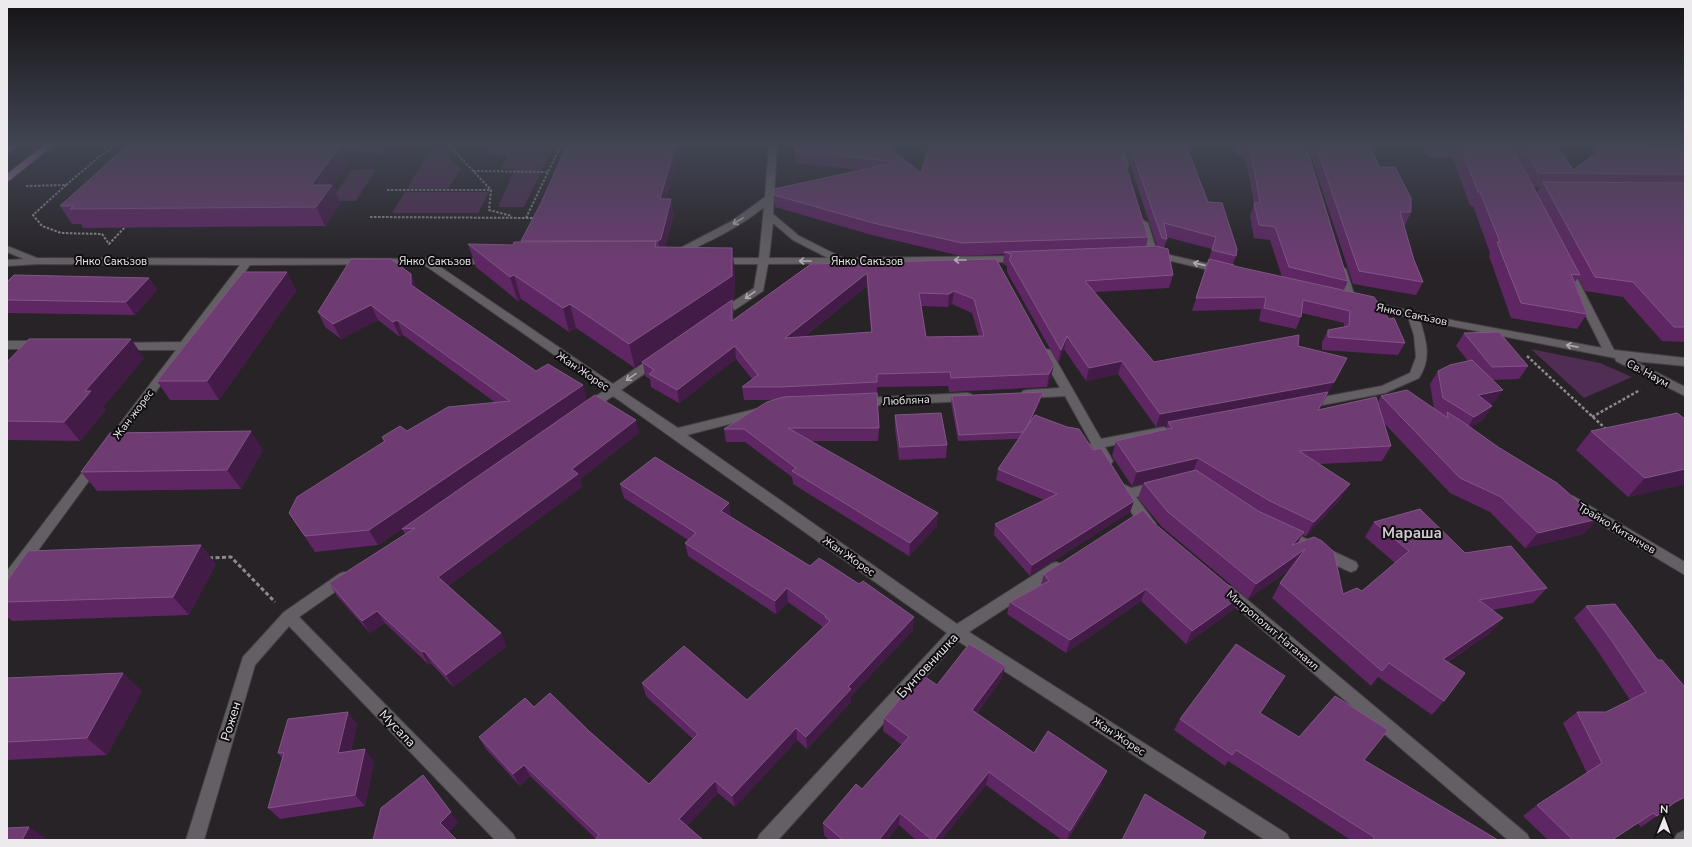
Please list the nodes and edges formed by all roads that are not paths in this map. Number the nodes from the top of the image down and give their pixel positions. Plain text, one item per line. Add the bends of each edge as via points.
1 (770, 183) edge
2 (769, 198) junction
3 (1140, 213) edge
4 (768, 214) junction
5 (7, 250) edge
6 (1034, 258) edge
7 (684, 260) edge
8 (708, 260) edge
9 (994, 260) junction
10 (38, 261) junction
11 (424, 261) junction
12 (503, 261) edge
13 (764, 261) junction
14 (844, 261) junction
15 (247, 262) junction
16 (7, 263) edge
17 (1339, 263) edge
18 (1567, 269) edge
19 (1229, 272) edge
20 (1002, 274) edge
21 (1336, 296) edge
22 (1351, 300) junction
23 (1413, 315) junction
24 (714, 320) edge
25 (1040, 343) edge
26 (7, 345) edge
27 (53, 345) edge
28 (107, 346) edge
29 (184, 346) junction
30 (1610, 353) junction
31 (663, 355) edge
32 (1685, 362) edge
33 (1385, 389) junction
34 (612, 390) junction
35 (1068, 392) junction
36 (1685, 392) edge
37 (1012, 395) edge
38 (981, 396) edge
39 (1399, 397) edge
40 (847, 402) edge
41 (1292, 406) edge
42 (768, 410) edge
43 (574, 417) edge
44 (1176, 428) edge
45 (676, 433) junction
46 (1096, 444) junction
47 (1170, 484) edge
48 (1127, 494) junction
49 (1562, 495) edge
50 (1140, 514) junction
51 (1127, 522) edge
52 (1271, 527) edge
53 (1156, 532) edge
54 (1068, 560) edge
55 (1351, 566) dead end
56 (1685, 569) edge
57 (352, 572) edge
58 (7, 582) edge
59 (1216, 582) edge
60 (289, 616) junction
61 (957, 632) junction
62 (195, 840) edge
63 (507, 840) edge
64 (766, 840) edge
65 (1281, 840) edge
66 (1521, 840) edge

1 - 2 street
2 - 4 street
2 -> 7 street via 718,234 668,258
19 -> 3 street via 1149,254
4 - 13 street
4 - 14 street via 796,238
5 - 10 street, Янко Сакъзов
6 - 9 street, Янко Сакъзов
8 - 13 street, Янко Сакъзов
9 -> 14 street, Янко Сакъзов
9 - 20 street
10 - 15 street, Янко Сакъзов
10 - 16 street, Янко Сакъзов
11 - 12 street, Янко Сакъзов
11 - 15 street, Янко Сакъзов
11 - 34 street, Жан Жорес
14 -> 13 street, Янко Сакъзов
13 -> 24 street via 759,288
15 - 29 street, Жан жорес
17 - 22 street
18 - 30 street
21 - 22 street, Янко Сакъзов
22 - 23 street, Янко Сакъзов
30 -> 23 street, Янко Сакъзов
23 - 33 street via 1422,357 1415,375
25 - 35 street
26 - 27 street
28 - 29 street
29 - 58 street, Жан жорес
30 - 32 street, Янко Сакъзов via 1655,361
30 - 36 street, Св. Наум
31 -> 34 street
33 - 39 street
33 - 41 street
34 - 43 street
34 - 45 street, Жан Жорес
35 - 37 street
35 - 46 street
38 - 40 street, Любляна
42 - 45 street
44 - 46 street
45 - 61 street, Жан Жорес
46 - 48 street
47 - 48 street
48 - 50 street
49 - 56 street, Трайко Китанчев
50 - 51 street
50 - 53 street
52 - 55 street
54 - 61 street, Бунтовнишка
57 - 60 street, Рожен
59 - 66 street, Митрополит Натанаил
60 - 62 street, Рожен via 248,662
60 - 63 street, Мусала
61 - 64 street, Бунтовнишка
61 - 65 street, Жан Жорес

